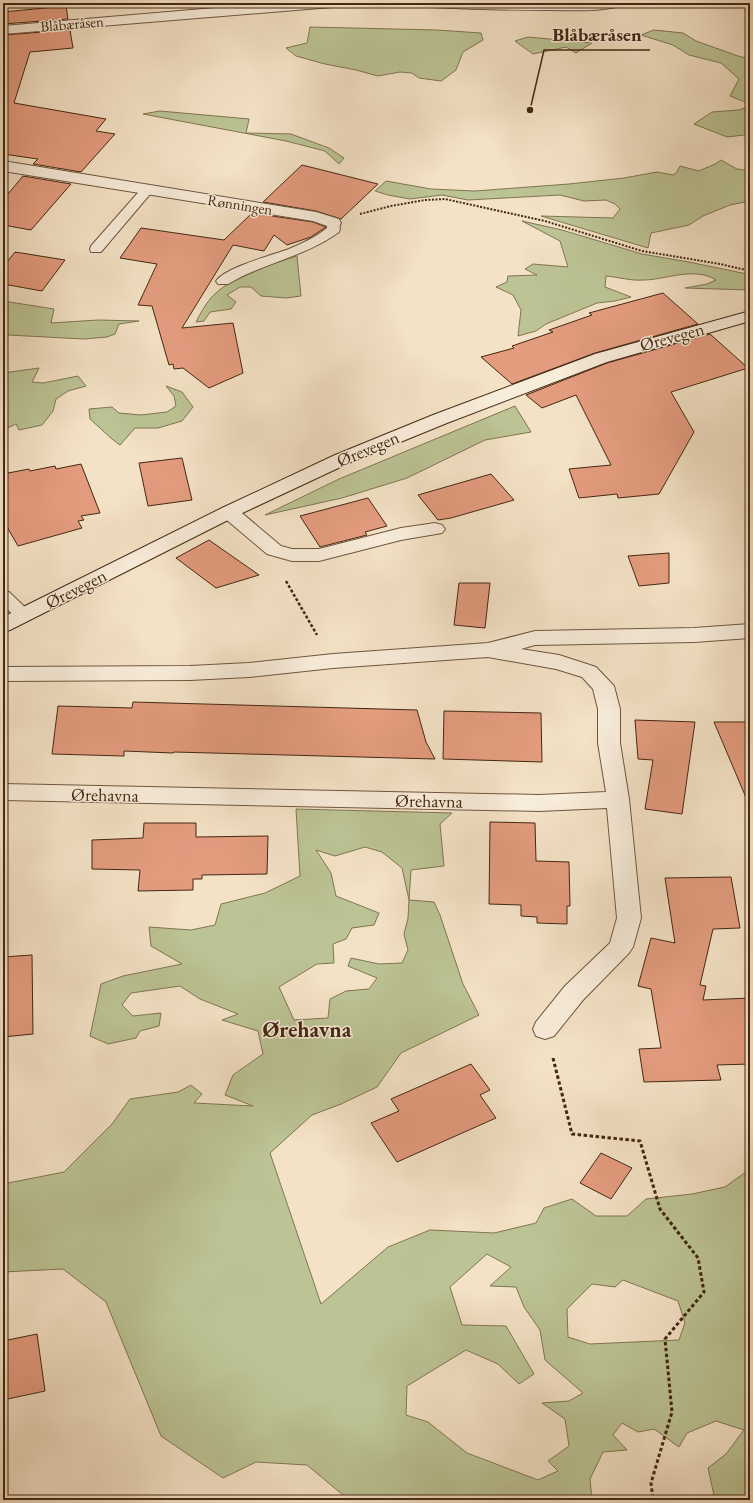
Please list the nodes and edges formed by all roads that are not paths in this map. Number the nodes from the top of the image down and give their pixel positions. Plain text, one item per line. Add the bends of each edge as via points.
1 (332, 3) edge
2 (431, 3) edge
3 (615, 3) edge
4 (3, 30) edge
5 (3, 166) edge
6 (147, 190) junction
7 (333, 223) joint
8 (96, 249) dead end
9 (223, 281) dead end
10 (750, 316) edge
11 (229, 512) junction
12 (435, 529) dead end
13 (3, 596) edge
14 (23, 615) junction
15 (3, 625) edge
16 (750, 631) edge
17 (488, 650) junction
18 (3, 674) edge
19 (3, 792) edge
20 (618, 799) junction
21 (546, 1029) road end

1 - 4 street, Blåbæråsen
2 - 3 street via 501,6 582,6
5 - 6 street, Rønningen
6 - 7 street, Rønningen via 316,217
6 - 8 lane
7 - 9 lane via 334,229 328,234 289,253 232,274
10 - 11 street, Ørevegen via 631,348 587,363 342,459
11 - 12 street via 274,550 292,555 319,555 401,534
11 - 14 street, Ørevegen
13 - 14 lane
14 - 15 street, Ørevegen
16 - 17 street via 665,636 535,638
17 - 18 street via 190,673
17 - 20 street via 559,662 589,672 604,686 609,709 609,743
19 - 20 street, Ørehavna via 539,803
20 - 21 street via 629,918 621,947 574,993

